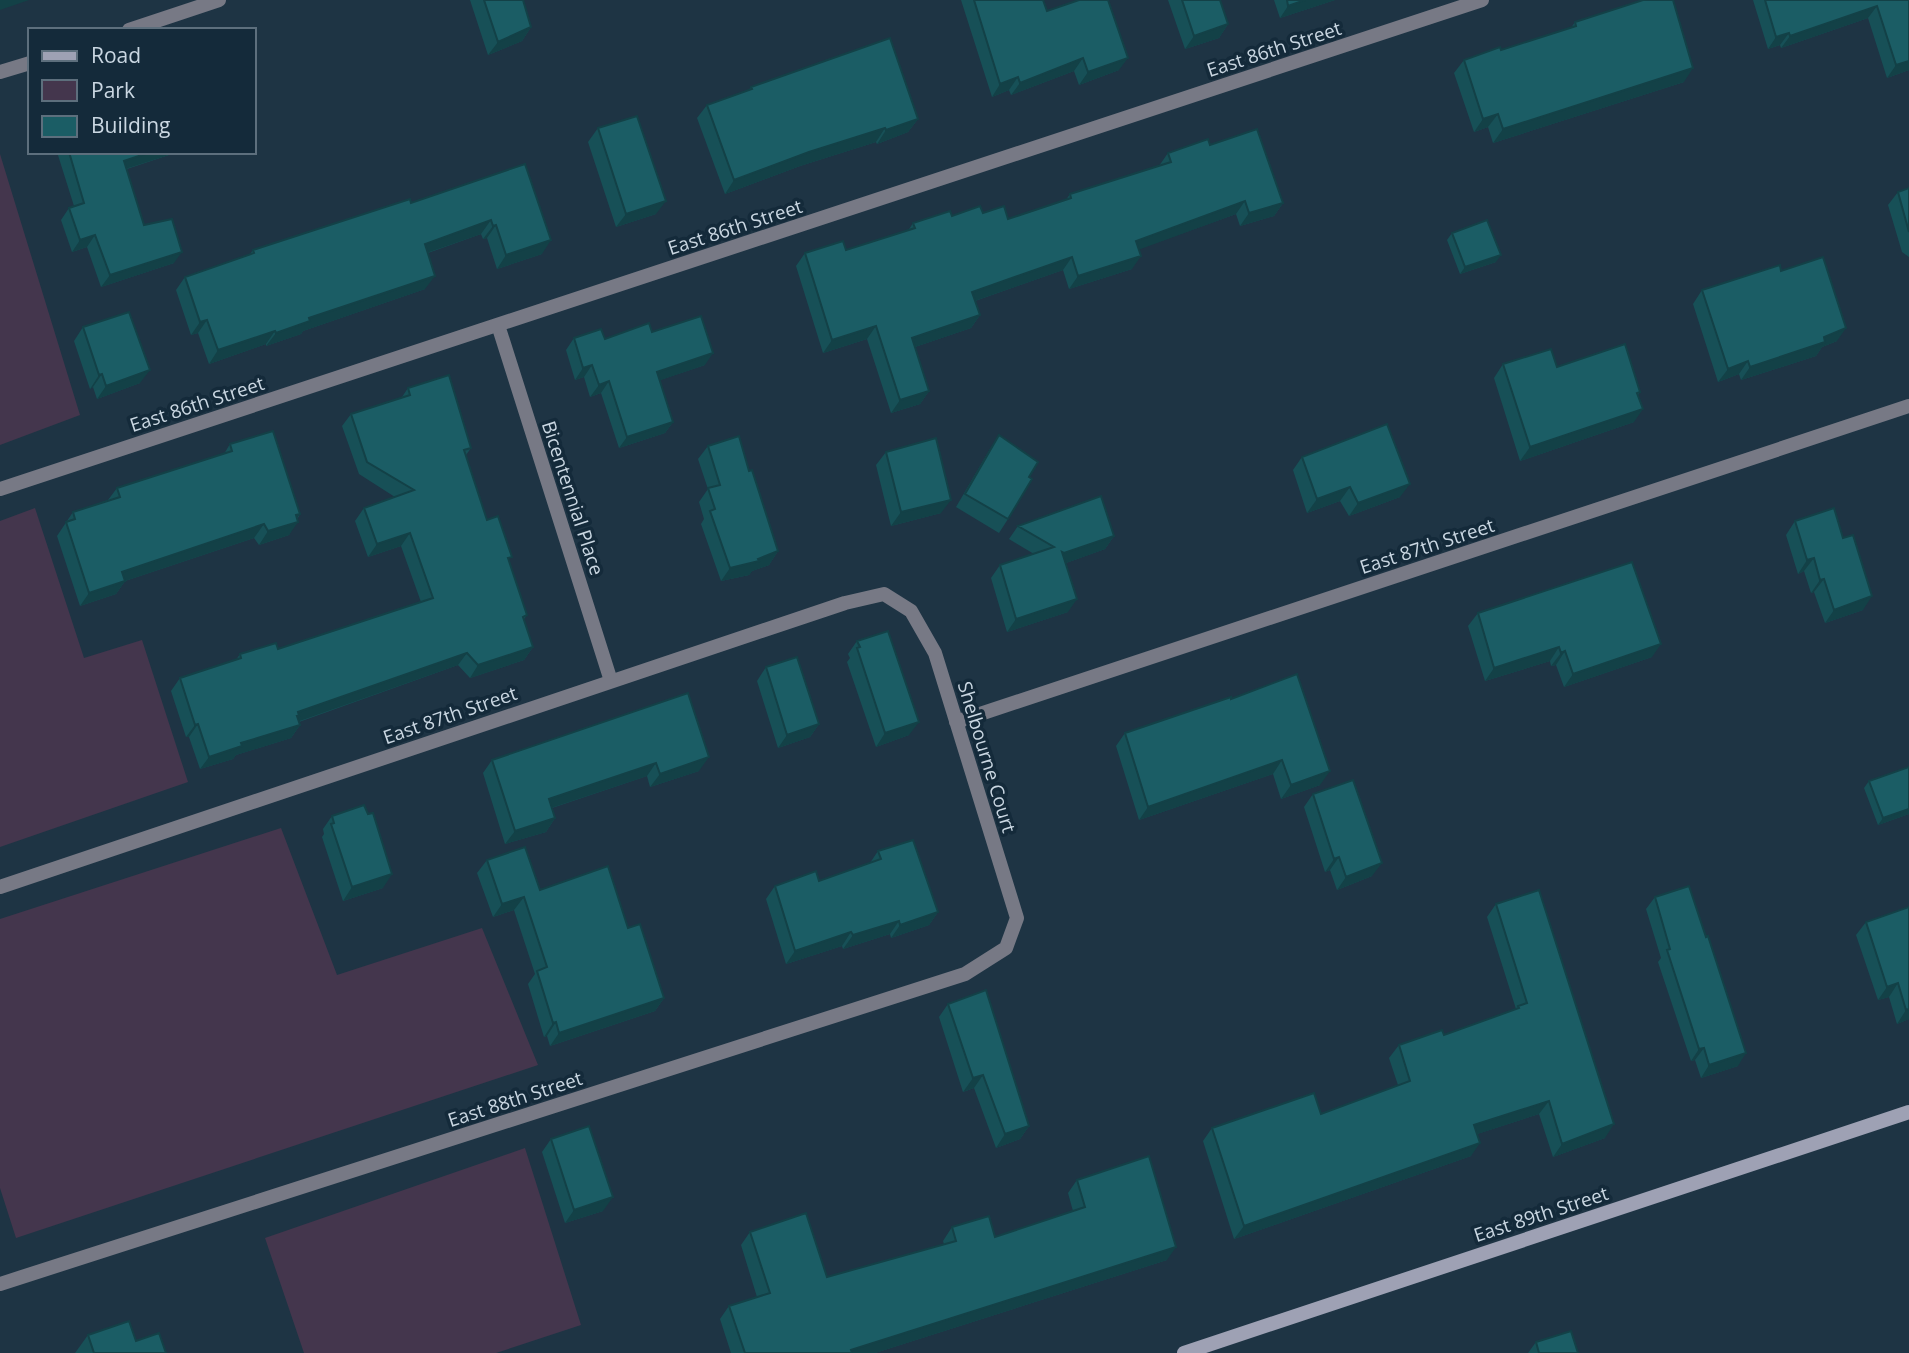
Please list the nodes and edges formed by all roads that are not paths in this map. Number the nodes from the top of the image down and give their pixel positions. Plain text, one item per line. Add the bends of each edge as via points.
1 (219, 0) edge
2 (1482, 0) edge
3 (135, 28) edge
4 (28, 63) edge
5 (0, 72) edge
6 (498, 325) junction
7 (1909, 406) edge
8 (0, 489) edge
9 (911, 611) joint
10 (611, 681) junction
11 (956, 722) junction
12 (0, 887) edge
13 (1017, 918) joint
14 (1909, 1112) edge
15 (0, 1284) edge
16 (1184, 1353) edge

1 - 3 street
2 - 6 street, East 86th Street
4 - 5 street
6 - 8 street, East 86th Street
6 - 10 street, Bicentennial Place
7 - 11 street, East 87th Street
9 - 10 street, East 87th Street via 884,594 845,603
9 - 11 street, Shelbourne Court via 935,653
10 - 12 street, East 87th Street
11 - 13 street, Shelbourne Court
13 - 15 street, East 88th Street via 1006,948 965,974
14 - 16 street, East 89th Street

